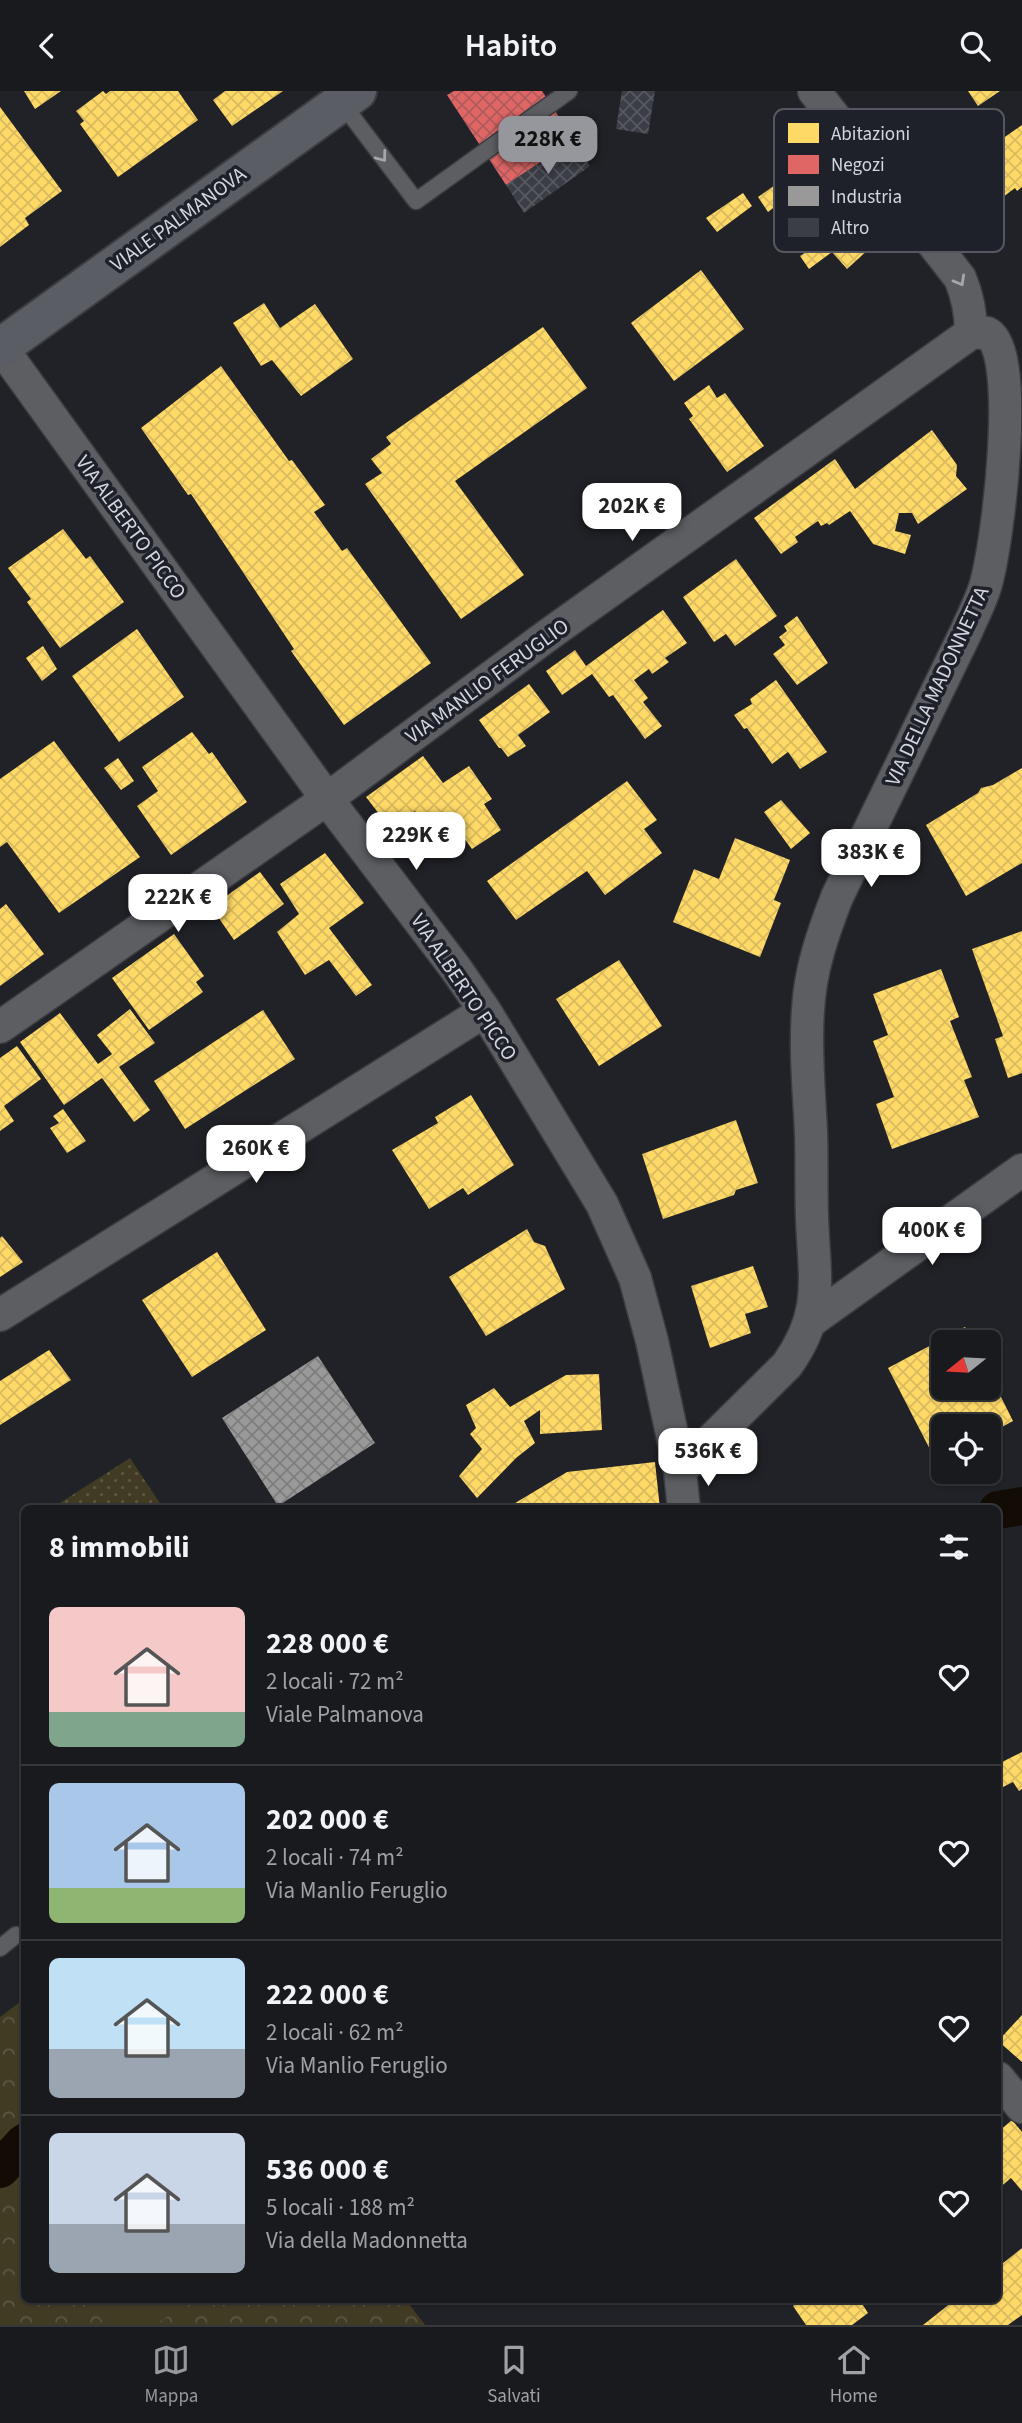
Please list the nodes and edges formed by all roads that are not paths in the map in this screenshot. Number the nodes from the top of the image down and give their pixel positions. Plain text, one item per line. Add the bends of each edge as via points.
1 (569, 91) edge
2 (814, 91) edge
3 (349, 97) edge
4 (828, 109) edge
5 (940, 252) edge
6 (971, 334) junction
7 (1, 347) edge
8 (327, 799) junction
9 (485, 1011) junction
10 (0, 1027) edge
11 (1022, 1170) edge
12 (0, 1315) edge
13 (811, 1321) junction
14 (680, 1471) junction
15 (684, 1505) edge
16 (16, 1935) dead end
17 (0, 1948) edge
18 (1001, 2082) edge
19 (1022, 2107) edge

3 -> 1 lane via 416,201
2 -> 4 street
3 - 7 main road, VIALE PALMANOVA
5 -> 6 street via 967,294
6 - 8 street, VIA MANLIO FERUGLIO via 548,635
6 - 13 street, VIA DELLA MADONNETTA via 988,333 999,339 1016,368 1020,389 1010,485 984,589 837,897 815,963 808,1010 817,1286
7 - 8 street, VIA ALBERTO PICCO
8 - 9 street, VIA ALBERTO PICCO
8 - 10 street, VIA MANLIO FERUGLIO
9 - 12 street
9 - 14 street, VIA ALBERTO PICCO via 602,1204 623,1247 652,1341
11 - 13 street
13 - 14 street, VIA DELLA MADONNETTA via 787,1364
14 - 15 street
16 - 17 lane
18 - 19 street

